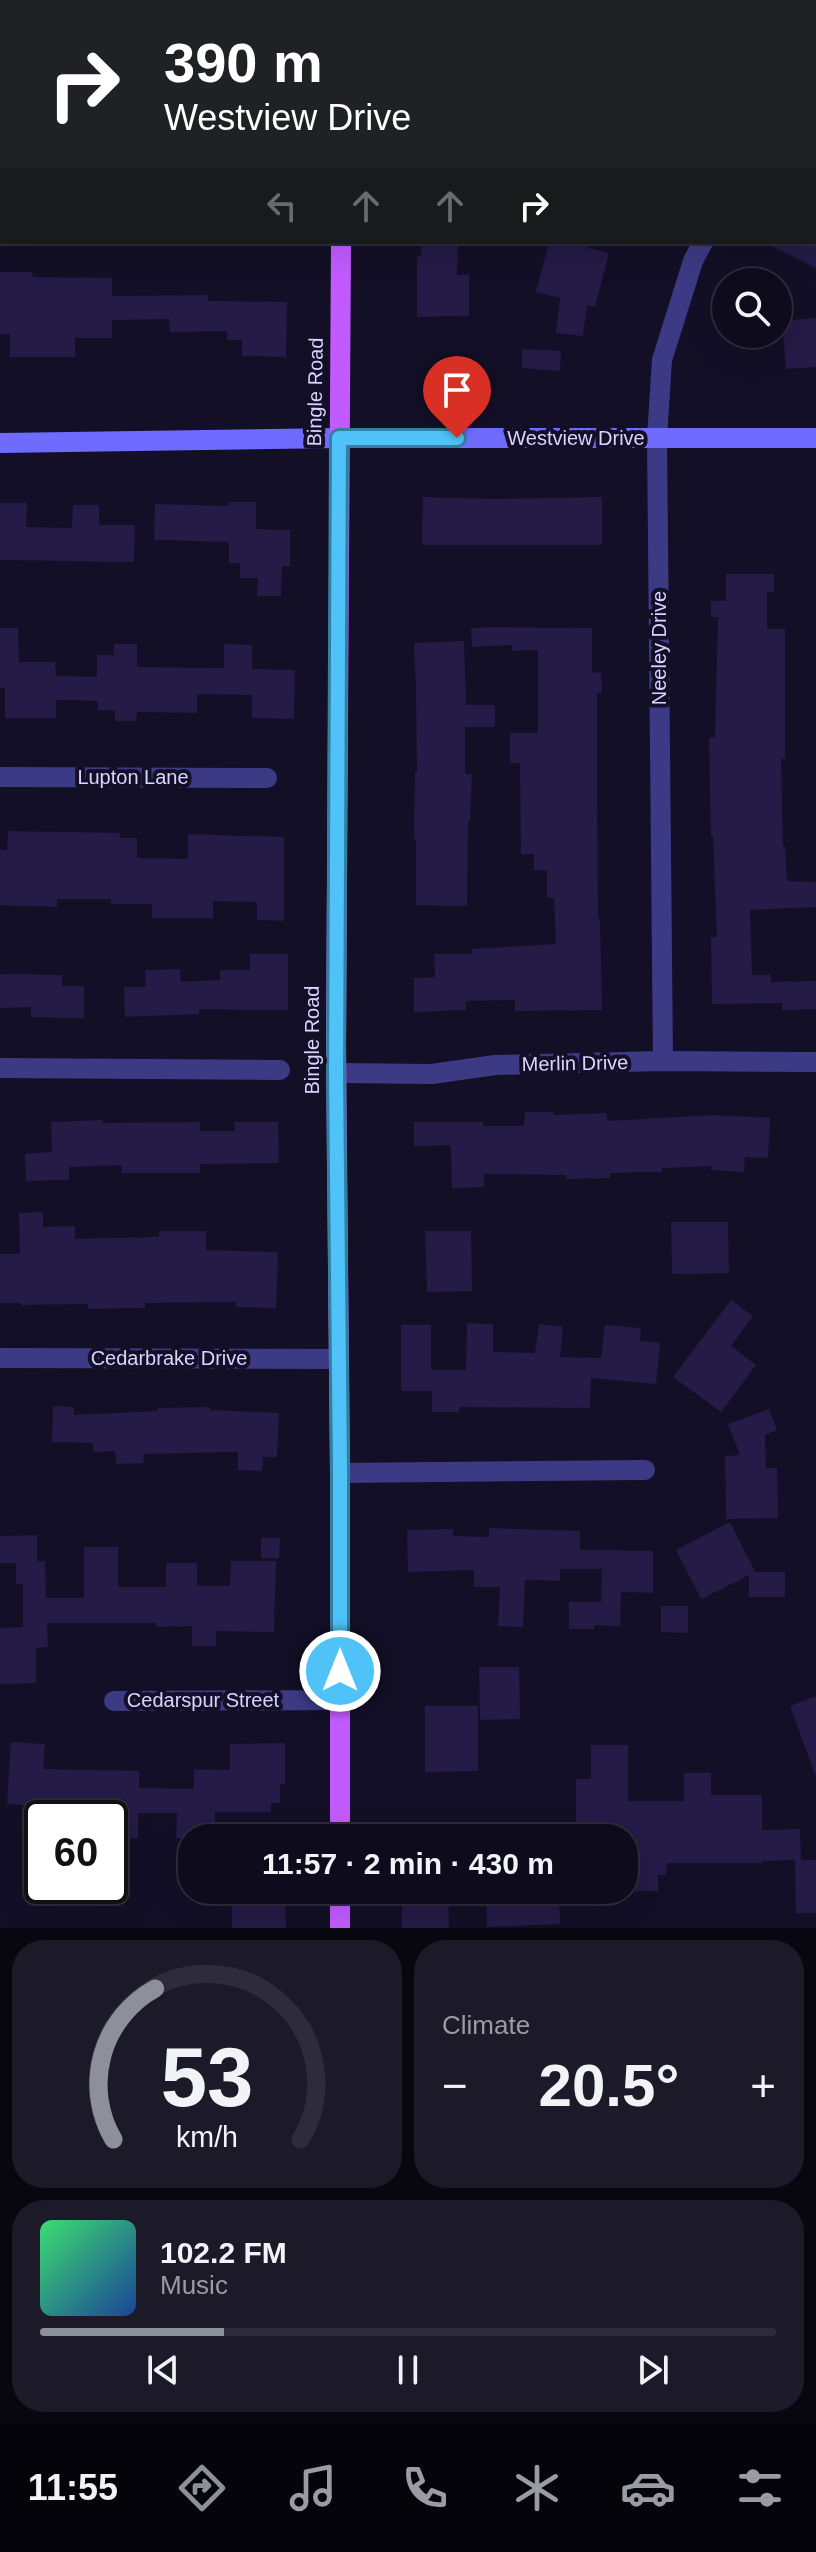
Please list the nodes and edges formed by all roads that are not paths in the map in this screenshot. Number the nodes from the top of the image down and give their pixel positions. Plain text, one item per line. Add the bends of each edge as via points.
1 (341, 244) edge
2 (702, 244) edge
3 (339, 438) junction
4 (657, 438) junction
5 (816, 438) edge
6 (0, 443) edge
7 (0, 777) edge
8 (267, 778) dead end
9 (663, 1061) junction
10 (816, 1062) edge
11 (0, 1068) edge
12 (280, 1070) dead end
13 (336, 1073) junction
14 (0, 1358) edge
15 (338, 1359) junction
16 (645, 1470) dead end
17 (340, 1473) junction
18 (340, 1700) junction
19 (114, 1701) dead end
20 (340, 1824) edge
21 (340, 1904) edge
22 (340, 1928) edge

1 - 3 main road, Bingle Road
2 - 4 street, Neeley Drive via 662,360
3 - 4 main road, Westview Drive
3 - 6 main road, Westview Drive
3 - 13 main road, Bingle Road
4 - 5 main road, Westview Drive
4 - 9 street, Neeley Drive
7 - 8 street, Lupton Lane
9 - 10 street, Merlin Drive
9 - 13 street, Merlin Drive via 495,1065 432,1074
11 - 12 street
13 - 15 main road, Bingle Road
14 - 15 street, Cedarbrake Drive
15 - 17 main road, Bingle Road
16 - 17 street
17 - 18 main road, Bingle Road
18 - 19 street, Cedarspur Street
18 - 20 main road, Bingle Road
21 - 22 main road

